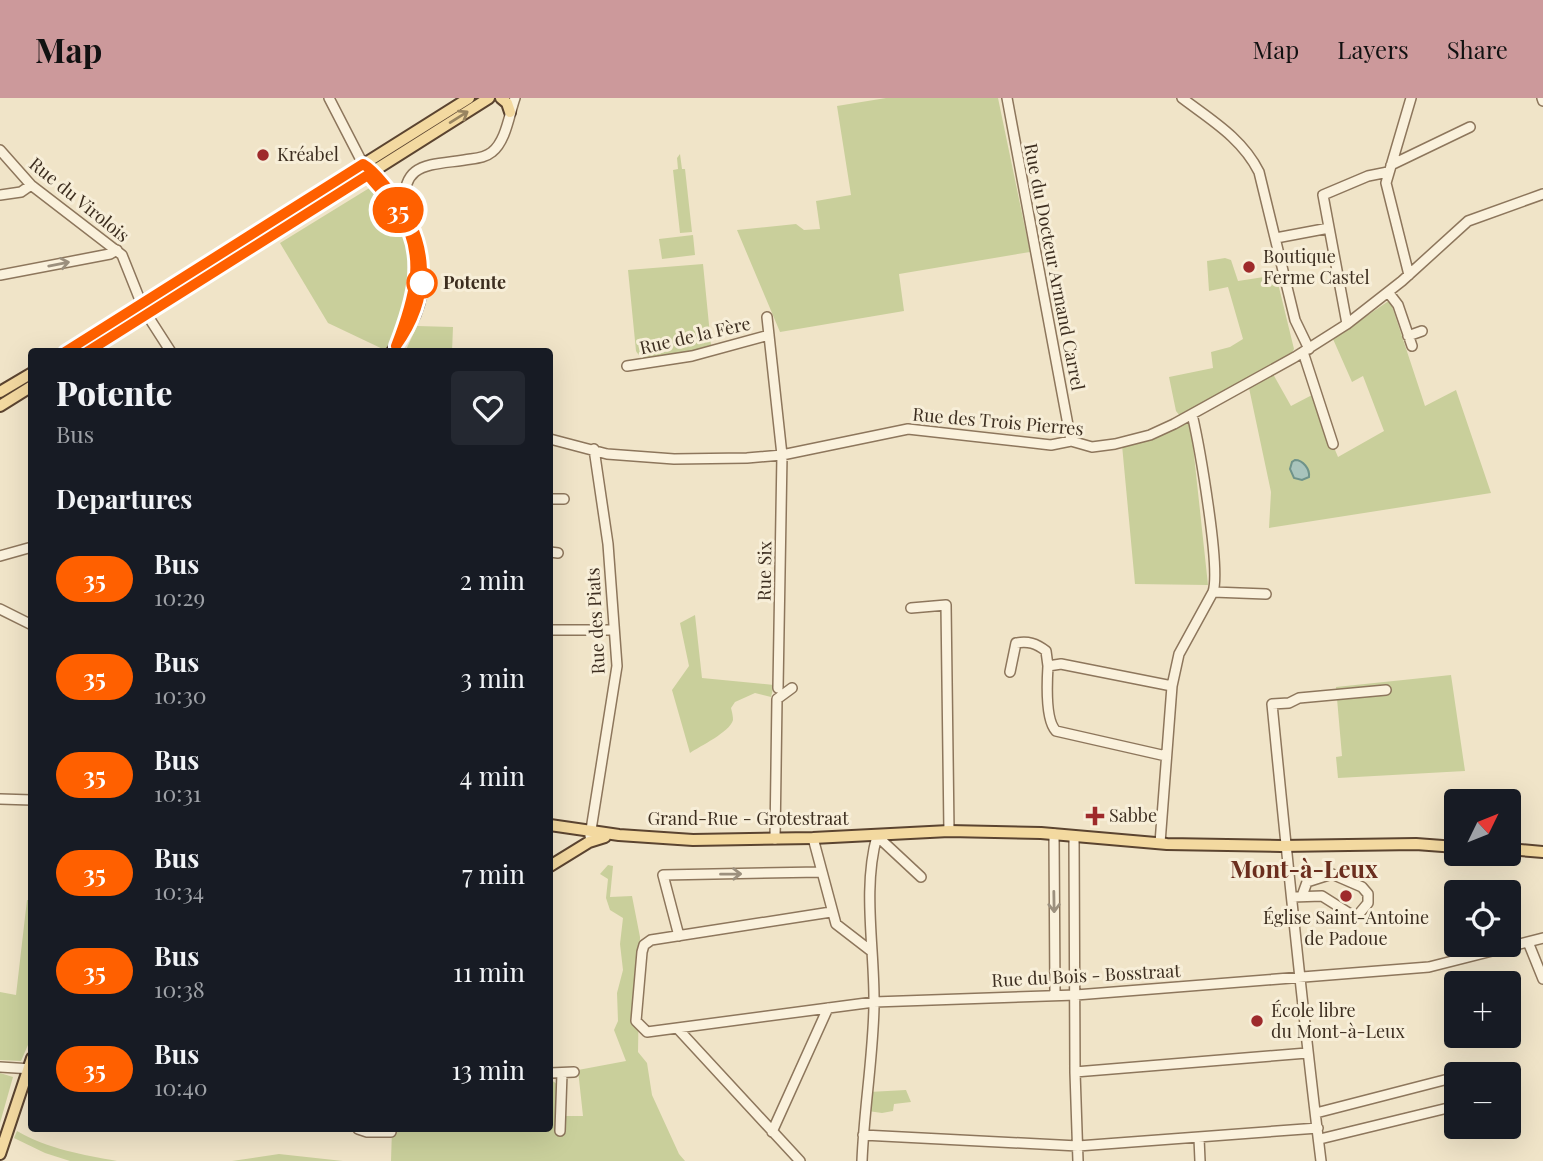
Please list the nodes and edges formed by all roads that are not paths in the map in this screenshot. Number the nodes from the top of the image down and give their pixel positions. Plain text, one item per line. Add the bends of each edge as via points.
1 (329, 98) edge
2 (469, 98) edge
3 (489, 98) edge
4 (501, 98) edge
5 (515, 98) edge
6 (1007, 98) edge
7 (1182, 98) edge
8 (1411, 98) edge
9 (510, 112) junction
10 (1469, 127) dead end
11 (0, 150) edge
12 (1390, 169) junction
13 (368, 170) junction
14 (31, 185) junction
15 (1543, 194) edge
16 (0, 195) edge
17 (405, 213) junction
18 (1329, 228) junction
19 (1276, 238) junction
20 (117, 250) junction
21 (0, 275) edge
22 (1409, 275) junction
23 (1388, 292) junction
24 (141, 303) junction
25 (147, 314) junction
26 (767, 317) dead end
27 (1347, 324) junction
28 (1422, 331) dead end
29 (769, 335) junction
30 (1408, 336) junction
31 (1412, 346) dead end
32 (71, 348) edge
33 (93, 348) edge
34 (168, 348) edge
35 (394, 348) edge
36 (395, 348) edge
37 (1306, 350) junction
38 (627, 366) dead end
39 (28, 376) edge
40 (28, 388) edge
41 (0, 393) edge
42 (0, 406) edge
43 (1192, 414) junction
44 (553, 440) edge
45 (1071, 441) junction
46 (1334, 444) dead end
47 (594, 449) junction
48 (782, 455) junction
49 (553, 499) edge
50 (564, 499) dead end
51 (28, 548) edge
52 (0, 556) edge
53 (1213, 592) junction
54 (1266, 594) dead end
55 (911, 608) dead end
56 (0, 609) edge
57 (28, 623) edge
58 (553, 630) edge
59 (614, 630) junction
60 (1048, 666) junction
61 (1010, 672) dead end
62 (1172, 686) junction
63 (778, 688) dead end
64 (793, 688) dead end
65 (1386, 690) dead end
66 (1166, 756) junction
67 (0, 799) edge
68 (28, 800) edge
69 (553, 826) edge
70 (949, 831) junction
71 (1054, 834) junction
72 (877, 836) junction
73 (1074, 836) junction
74 (590, 837) junction
75 (813, 838) junction
76 (775, 839) junction
77 (1160, 843) junction
78 (1286, 846) junction
79 (1444, 846) edge
80 (1521, 850) edge
81 (1543, 852) edge
82 (553, 864) edge
83 (821, 872) junction
84 (1326, 876) junction
85 (921, 877) dead end
86 (1316, 895) junction
87 (1297, 896) junction
88 (831, 912) junction
89 (679, 936) junction
90 (1543, 938) edge
91 (1528, 942) junction
92 (871, 951) junction
93 (1300, 977) junction
94 (1543, 979) edge
95 (1055, 995) junction
96 (1076, 995) junction
97 (874, 1002) junction
98 (828, 1009) junction
99 (678, 1030) junction
100 (1307, 1053) junction
101 (28, 1065) edge
102 (0, 1067) edge
103 (28, 1071) edge
104 (574, 1072) dead end
105 (1075, 1072) junction
106 (553, 1073) edge
107 (562, 1073) junction
108 (1444, 1080) edge
109 (1444, 1109) edge
110 (1316, 1113) junction
111 (1318, 1128) junction
112 (560, 1131) dead end
113 (367, 1132) edge
114 (391, 1132) dead end
115 (772, 1132) junction
116 (863, 1135) junction
117 (1199, 1138) junction
118 (1320, 1139) junction
119 (1078, 1146) junction
120 (0, 1154) edge
121 (800, 1161) edge
122 (862, 1161) edge
123 (1078, 1161) edge
124 (1200, 1161) edge
125 (1321, 1161) edge

1 - 13 street
2 - 13 main road
13 -> 3 main road
4 - 9 main road
5 - 9 street
6 - 45 street, Rue du Docteur Armand Carrel
7 - 19 street via 1248,153 1262,182
8 - 12 street
9 - 17 street via 499,144 490,153 412,173 406,182
10 - 12 street
11 - 14 street, Rue du Virolois
12 - 18 street via 1323,195
12 - 22 street via 1387,186
13 - 17 main road
13 - 24 main road
13 - 25 main road
13 - 35 main road via 403,218 415,253 412,301
14 - 16 street via 21,192
14 - 20 street, Rue du Virolois
15 - 22 street, Rue des Trois Pierres via 1471,219
17 - 36 main road via 418,241 422,284 415,314
18 - 19 street
18 - 27 street
19 - 37 street
21 -> 20 street
20 - 24 street, Rue du Virolois
22 - 23 street, Rue des Trois Pierres
23 - 27 street, Rue des Trois Pierres
23 - 30 street via 1398,305
24 - 25 street, Rue du Virolois
24 - 32 main road
25 - 33 main road
25 - 34 street, Rue du Virolois
26 - 29 street, Rue de la Fère
27 - 37 street, Rue des Trois Pierres
28 - 30 street
29 - 38 street, Rue de la Fère via 692,356
29 - 48 street, Rue de la Fère
30 - 31 street
37 - 43 street, Rue des Trois Pierres
37 - 46 street
39 - 41 main road
40 - 42 main road
43 - 45 street, Rue des Trois Pierres via 1126,442 1092,447
43 - 53 street via 1212,543
44 - 47 street, Rue des Trois Pierres
45 - 48 street, Rue des Trois Pierres via 1051,445 908,429
47 - 48 street, Rue des Trois Pierres via 674,459
47 - 59 street, Rue des Piats
48 - 63 street, Rue Six
49 - 50 street
51 - 52 street
53 - 54 street
53 - 62 street via 1179,654
55 - 70 street via 946,605
56 - 57 street
58 - 59 street
59 - 74 street, Rue des Piats via 616,675
60 - 61 street via 1046,651 1040,646 1016,643
60 - 62 street via 1061,664
60 - 66 street via 1052,727
62 - 66 street
64 - 76 street via 777,699
65 - 78 street via 1272,704
66 - 77 street
67 - 68 street
69 - 74 main road, Grand-Rue - Grotestraat
70 - 71 main road, Grand-Rue - Grotestraat
70 - 72 main road, Grand-Rue - Grotestraat
71 - 73 main road, Grand-Rue - Grotestraat
71 -> 95 street
72 - 75 main road, Grand-Rue - Grotestraat
72 - 85 street
72 - 92 street via 872,857
73 - 77 main road, Grand-Rue - Grotestraat
73 - 96 street
74 - 76 main road, Grand-Rue - Grotestraat
74 - 82 main road
75 - 76 main road, Grand-Rue - Grotestraat
75 - 83 street
77 - 78 main road, Grand-Rue - Grotestraat
78 - 79 main road, Grand-Rue - Grotestraat
78 - 87 street
80 - 81 main road
83 - 88 street
89 -> 83 street via 663,875
84 - 86 street
84 - 86 street via 1332,873 1363,887 1368,902 1358,915 1352,915
84 - 87 street via 1307,882
86 - 87 street
87 - 93 street
88 - 89 street
88 - 92 street via 836,923
89 - 99 street, Rue du Bois - Bosstraat via 645,945 636,1021 647,1032
90 - 91 street, Rue du Bois - Bosstraat
91 - 93 street, Rue du Bois - Bosstraat via 1429,967
91 - 94 street
92 - 97 street
93 - 96 street, Rue du Bois - Bosstraat
93 - 100 street
95 - 96 street, Rue du Bois - Bosstraat
95 - 97 street, Rue du Bois - Bosstraat
96 - 105 street
97 - 98 street, Rue du Bois - Bosstraat
97 - 116 street
98 - 99 street, Rue du Bois - Bosstraat
98 - 115 street
99 - 115 street
100 - 105 street
100 - 110 street
101 - 102 street
103 - 120 main road
104 - 107 street
105 - 119 street
106 - 107 street
107 - 112 street
108 - 110 street
109 - 118 street
110 - 111 street
111 - 117 street
111 - 118 street
113 - 114 street
115 - 121 street
116 - 119 street
116 - 122 street
117 - 119 street
117 - 124 street
118 - 125 street
119 - 123 street

